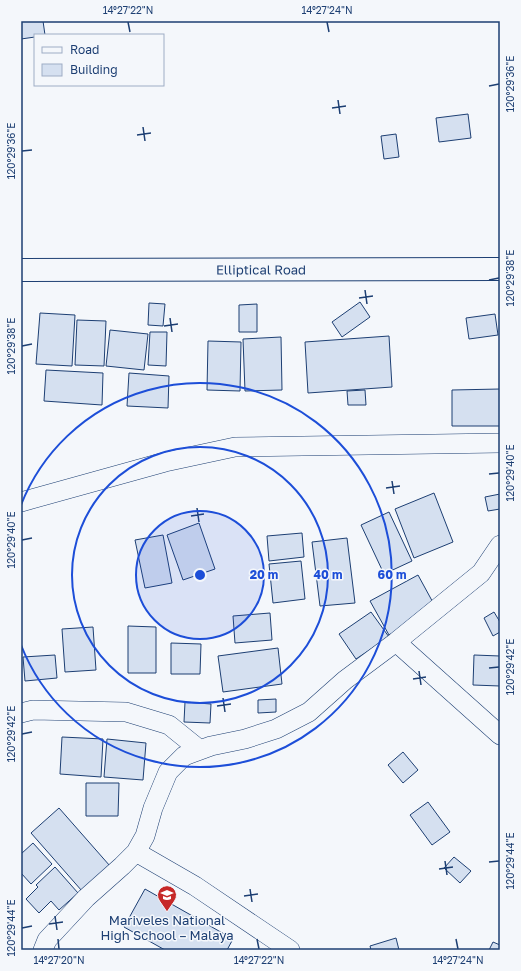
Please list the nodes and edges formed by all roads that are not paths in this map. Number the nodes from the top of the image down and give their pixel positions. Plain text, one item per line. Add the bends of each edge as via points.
1 (500, 269) edge
2 (21, 270) edge
3 (500, 443) edge
4 (21, 502) edge
5 (500, 545) edge
6 (396, 642) junction
7 (21, 713) edge
8 (500, 735) edge
9 (200, 750) junction
10 (136, 852) junction
11 (43, 950) edge
12 (290, 950) edge

1 - 2 street, Elliptical Road
3 - 4 street via 235,447 165,462
5 - 6 street via 480,573
6 - 8 street
6 - 9 street via 345,680 309,712 276,729
7 - 9 street via 33,710 126,712 168,724
9 - 10 street via 184,756 168,772 145,836
10 - 11 street via 86,898 47,940
10 - 12 street via 195,886

